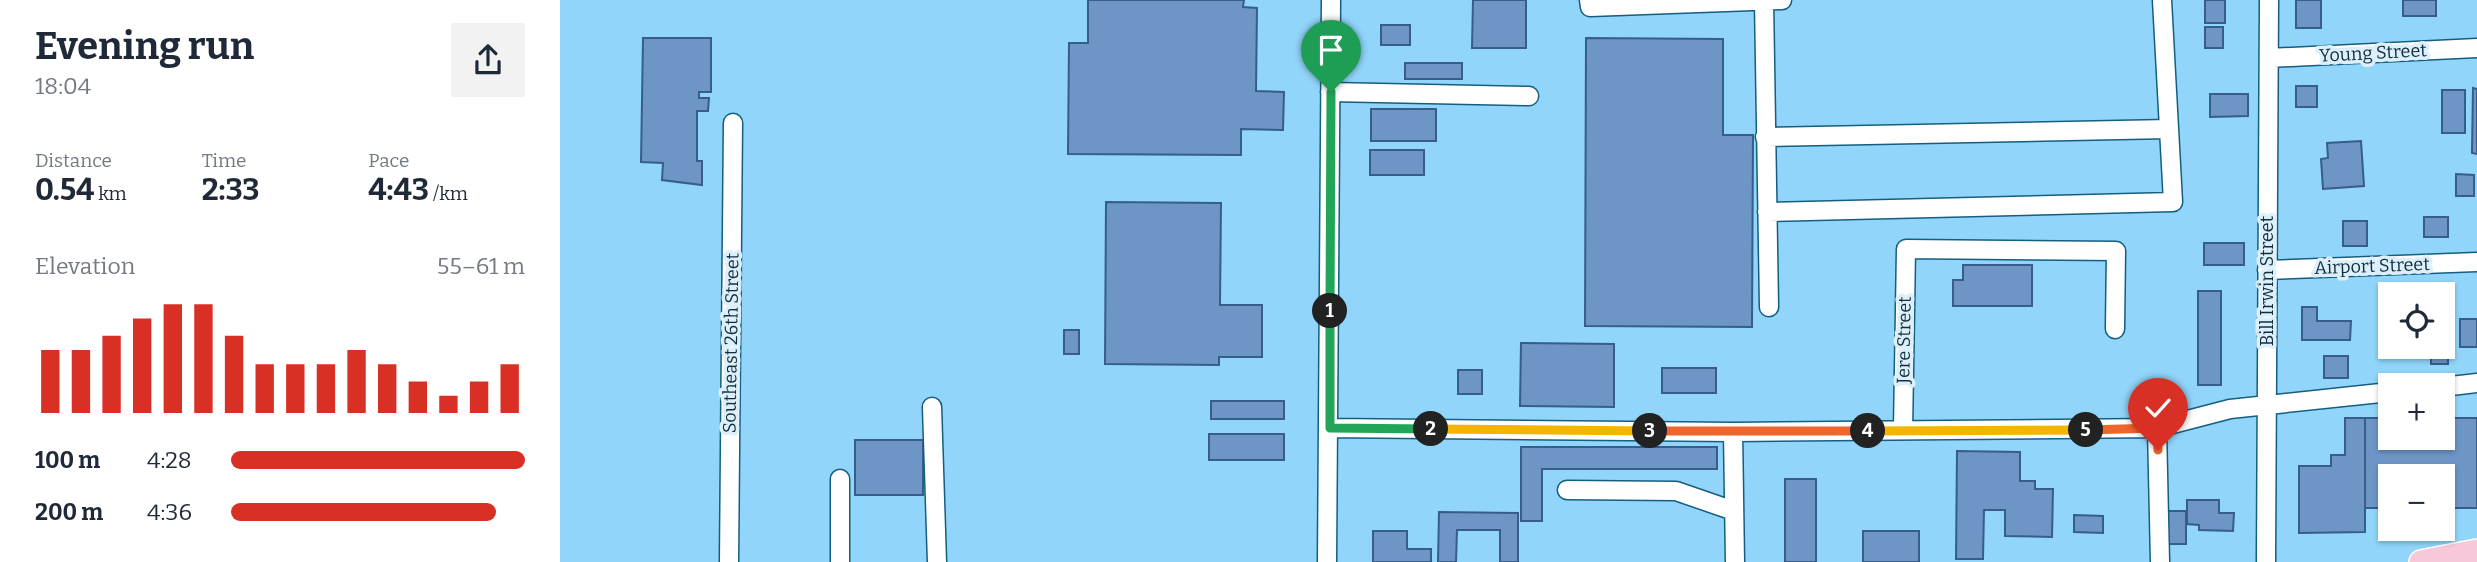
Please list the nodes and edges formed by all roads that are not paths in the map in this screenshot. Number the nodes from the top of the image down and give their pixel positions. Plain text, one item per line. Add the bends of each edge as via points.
1 (1331, 0) edge
2 (1589, 0) edge
3 (1764, 0) edge
4 (1782, 0) edge
5 (2162, 0) edge
6 (2269, 0) edge
7 (2477, 48) edge
8 (2269, 58) junction
9 (1331, 92) junction
10 (1529, 96) dead end
11 (733, 123) dead end
12 (2169, 129) junction
13 (1765, 137) junction
14 (1767, 212) junction
15 (2477, 262) edge
16 (2267, 270) junction
17 (1769, 307) dead end
18 (2115, 329) dead end
19 (2477, 383) edge
20 (2455, 386) edge
21 (2378, 394) edge
22 (2267, 404) junction
23 (932, 407) dead end
24 (1330, 428) junction
25 (2157, 428) junction
26 (1903, 430) junction
27 (1733, 432) junction
28 (840, 479) dead end
29 (1567, 490) dead end
30 (1734, 511) junction
31 (2477, 551) edge
32 (729, 562) edge
33 (840, 562) edge
34 (937, 562) edge
35 (1327, 562) edge
36 (1735, 562) edge
37 (2161, 562) edge
38 (2266, 562) edge
39 (2421, 562) edge

1 - 9 street
2 - 3 street via 1590,7
3 - 4 street
3 - 13 street
5 - 12 street
6 - 8 street, Bill Irwin Street
7 - 8 street, Young Street
8 - 16 street, Bill Irwin Street
9 - 10 street
9 - 24 street
11 - 32 street, Southeast 26th Street
12 - 13 street
12 - 14 street via 2173,202
13 - 14 street
14 - 17 street
15 - 16 street, Airport Street
16 - 22 street, Bill Irwin Street
18 - 26 street, Jere Street via 2116,251 1906,249
19 - 20 street
21 - 22 street
22 - 25 street
22 - 38 street, Bill Irwin Street
23 - 34 street
24 - 27 street
24 - 35 street
25 - 26 street
25 - 37 street
26 - 27 street
27 - 30 street
28 - 33 street
29 - 30 street via 1676,491
30 - 36 street
31 - 39 main road

